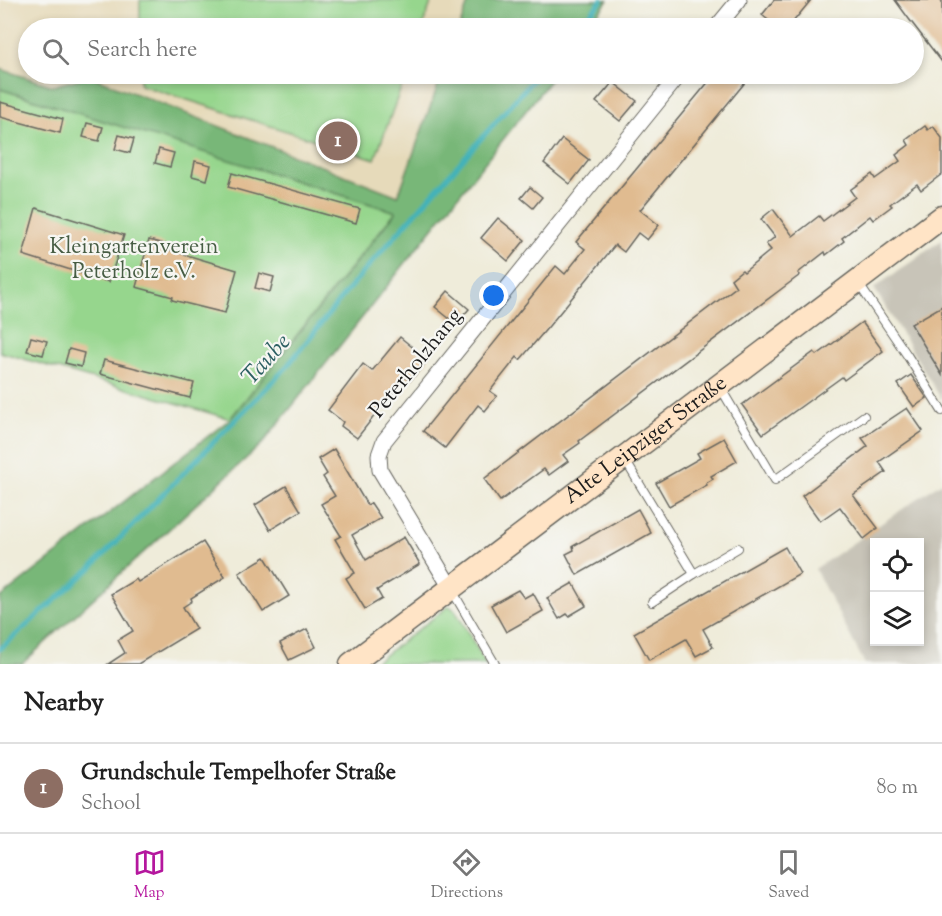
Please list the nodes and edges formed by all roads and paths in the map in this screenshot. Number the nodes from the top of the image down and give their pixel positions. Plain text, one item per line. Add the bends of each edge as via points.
1 (739, 0) edge
2 (724, 18) edge
3 (672, 84) edge
4 (942, 217) edge
5 (857, 282) junction
6 (720, 386) junction
7 (942, 411) edge
8 (864, 416) dead end
9 (624, 458) junction
10 (738, 548) dead end
11 (694, 574) junction
12 (451, 588) junction
13 (652, 602) dead end
14 (351, 664) edge
15 (495, 664) edge

1 - 2 street
3 - 12 street, Peterholzhang via 384,441 378,455 380,470
4 - 5 street, Alte Leipziger Straße
5 - 6 street, Alte Leipziger Straße
5 - 7 lane
6 - 8 lane via 775,480
6 - 9 street, Alte Leipziger Straße
9 - 11 lane
9 - 12 street, Alte Leipziger Straße
10 - 11 lane
11 - 13 lane
12 - 14 street, Alte Leipziger Straße
12 - 15 lane

